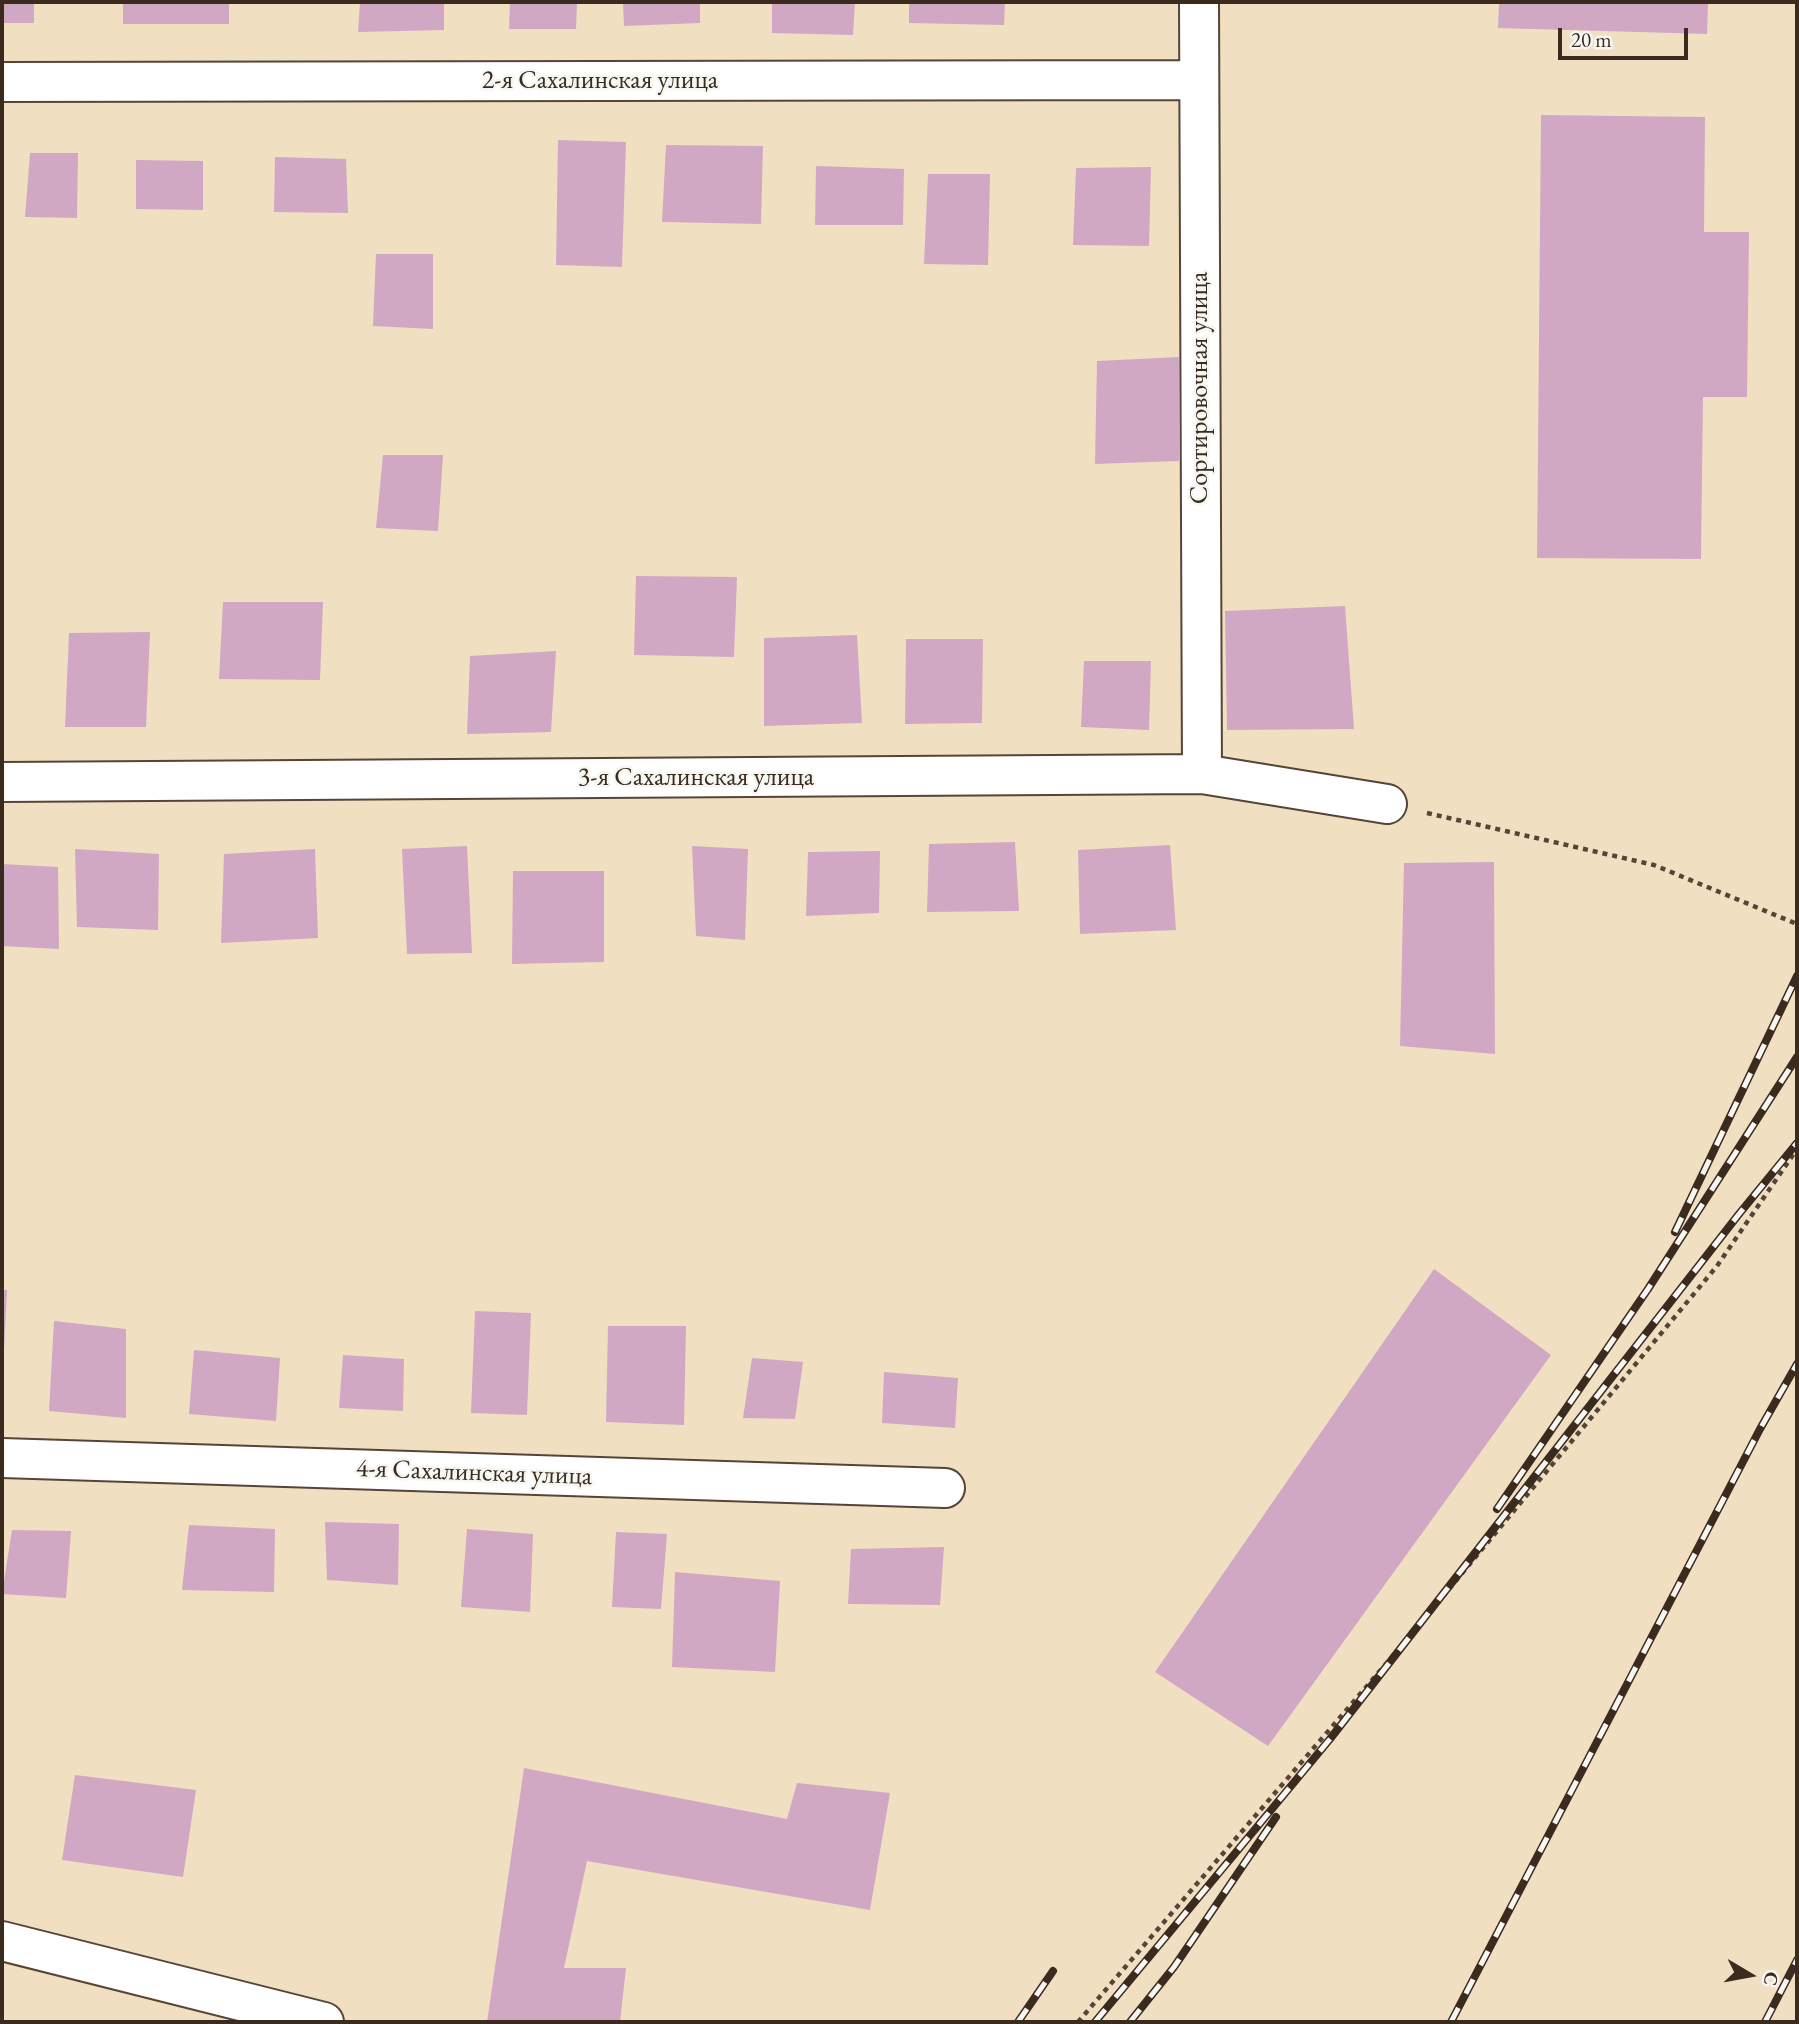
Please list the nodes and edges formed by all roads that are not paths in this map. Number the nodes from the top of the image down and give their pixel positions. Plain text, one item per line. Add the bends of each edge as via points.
1 (1199, 2) edge
2 (1198, 80) junction
3 (2, 82) edge
4 (1202, 774) junction
5 (2, 782) edge
6 (1387, 804) road end
7 (2, 1458) edge
8 (946, 1488) dead end
9 (2, 1941) edge
10 (324, 2022) edge

1 - 2 street, Сортировочная улица
2 - 3 street, 2-я Сахалинская улица
2 - 4 street, Сортировочная улица
4 - 5 street, 3-я Сахалинская улица
4 - 6 street, 3-я Сахалинская улица
7 - 8 street, 4-я Сахалинская улица
9 - 10 street

